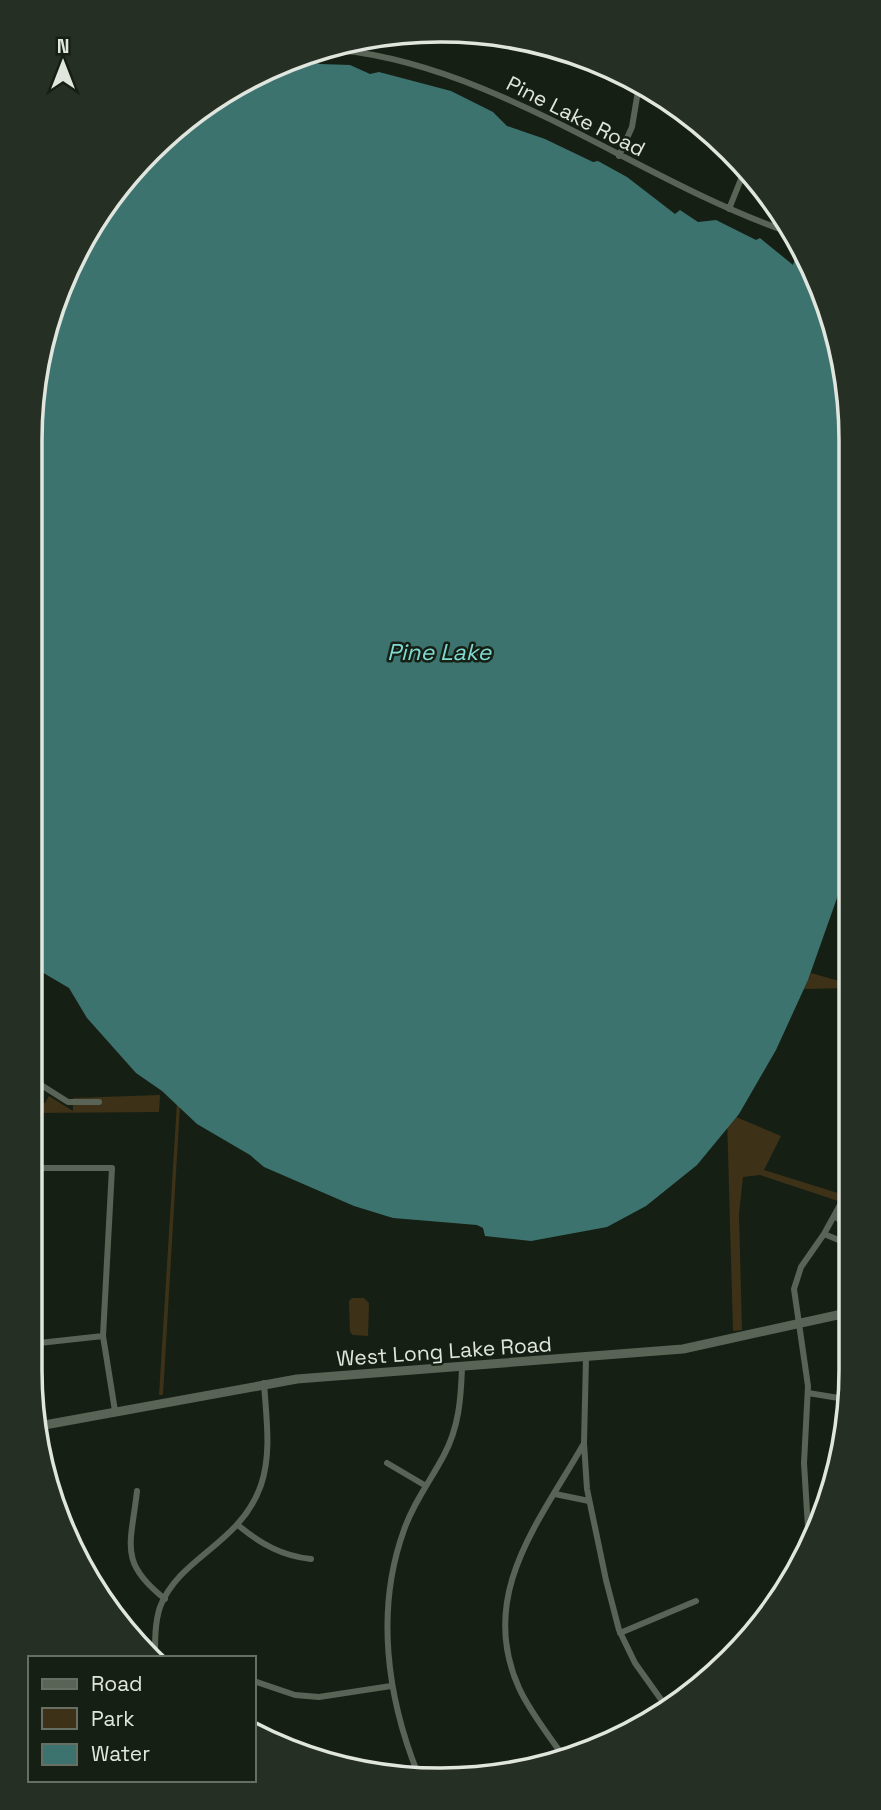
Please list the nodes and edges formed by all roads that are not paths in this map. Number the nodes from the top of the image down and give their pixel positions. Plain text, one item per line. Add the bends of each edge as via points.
1 (353, 52) edge
2 (638, 94) edge
3 (618, 156) junction
4 (741, 179) edge
5 (729, 209) junction
6 (778, 228) edge
7 (42, 1086) edge
8 (99, 1102) dead end
9 (42, 1168) edge
10 (839, 1206) edge
11 (834, 1216) junction
12 (839, 1219) edge
13 (824, 1234) junction
14 (839, 1240) edge
15 (839, 1314) edge
16 (798, 1323) junction
17 (103, 1336) junction
18 (42, 1343) edge
19 (586, 1358) junction
20 (462, 1367) junction
21 (264, 1384) junction
22 (807, 1393) junction
23 (838, 1398) edge
24 (115, 1411) junction
25 (46, 1425) edge
26 (584, 1443) junction
27 (387, 1464) dead end
28 (426, 1486) junction
29 (137, 1491) dead end
30 (555, 1494) junction
31 (589, 1501) junction
32 (808, 1525) edge
33 (239, 1526) junction
34 (311, 1559) dead end
35 (165, 1599) junction
36 (696, 1601) dead end
37 (620, 1633) junction
38 (155, 1647) edge
39 (256, 1682) edge
40 (391, 1686) junction
41 (662, 1701) edge
42 (559, 1750) edge
43 (415, 1767) edge

1 - 3 street, Pine Lake Road via 440,72 550,120
2 - 3 street via 634,119
3 - 5 street, Pine Lake Road
4 - 5 street
5 - 6 street, Pine Lake Road
7 - 8 street via 68,1102
9 - 17 street via 112,1168
10 - 11 street
11 - 12 street
11 - 13 street
13 - 14 street
13 - 16 street via 796,1279
15 - 16 main road, West Long Lake Road
16 - 19 main road, West Long Lake Road via 683,1349
16 - 22 street via 805,1349
17 - 18 street
17 - 24 street
19 - 20 main road, West Long Lake Road
19 - 26 street
20 - 21 main road, West Long Lake Road
20 - 28 street via 458,1419 446,1453
21 - 24 main road, West Long Lake Road
21 - 33 street via 266,1461 261,1484
22 - 23 street
22 - 32 street
24 - 25 main road, West Long Lake Road
26 - 30 street
26 - 31 street
27 - 28 street
28 - 40 street via 404,1529 391,1575 387,1630
29 - 35 street via 129,1557 141,1580
30 - 31 street
30 - 42 street via 516,1561 507,1593 505,1626 519,1688
31 - 37 street
33 - 34 street via 262,1545
33 - 35 street via 184,1573
35 - 38 street
36 - 37 street
37 - 41 street
39 - 40 street via 295,1695 319,1697
40 - 43 street

